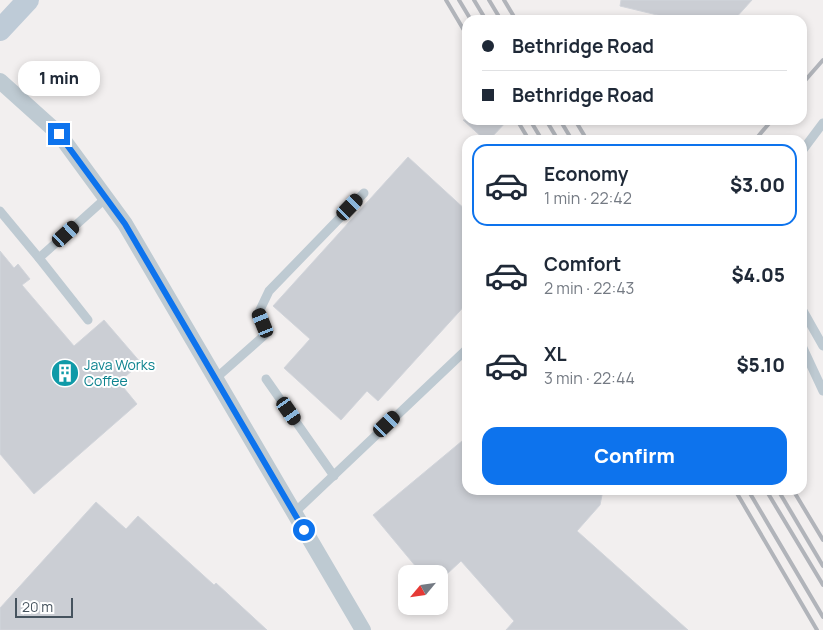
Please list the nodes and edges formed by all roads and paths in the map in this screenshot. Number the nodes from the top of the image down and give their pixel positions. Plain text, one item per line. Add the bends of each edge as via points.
1 (28, 0) edge
2 (0, 30) edge
3 (0, 81) edge
4 (823, 123) edge
5 (807, 144) edge
6 (364, 193) dead end
7 (106, 198) junction
8 (0, 211) edge
9 (39, 258) junction
10 (807, 318) edge
11 (88, 320) dead end
12 (823, 346) edge
13 (462, 354) edge
14 (807, 357) edge
15 (215, 378) junction
16 (266, 378) dead end
17 (823, 391) edge
18 (334, 476) junction
19 (294, 513) junction
20 (363, 630) edge

1 - 2 main road
3 - 7 street via 59,134
4 - 5 lane
6 - 15 lane via 269,291 258,312 267,333
7 - 9 lane
7 - 15 street via 125,224
8 - 9 lane
9 - 11 lane
10 - 12 lane
13 - 18 lane
14 - 17 lane
15 - 19 street
16 - 18 lane
18 - 19 lane
19 - 20 street

